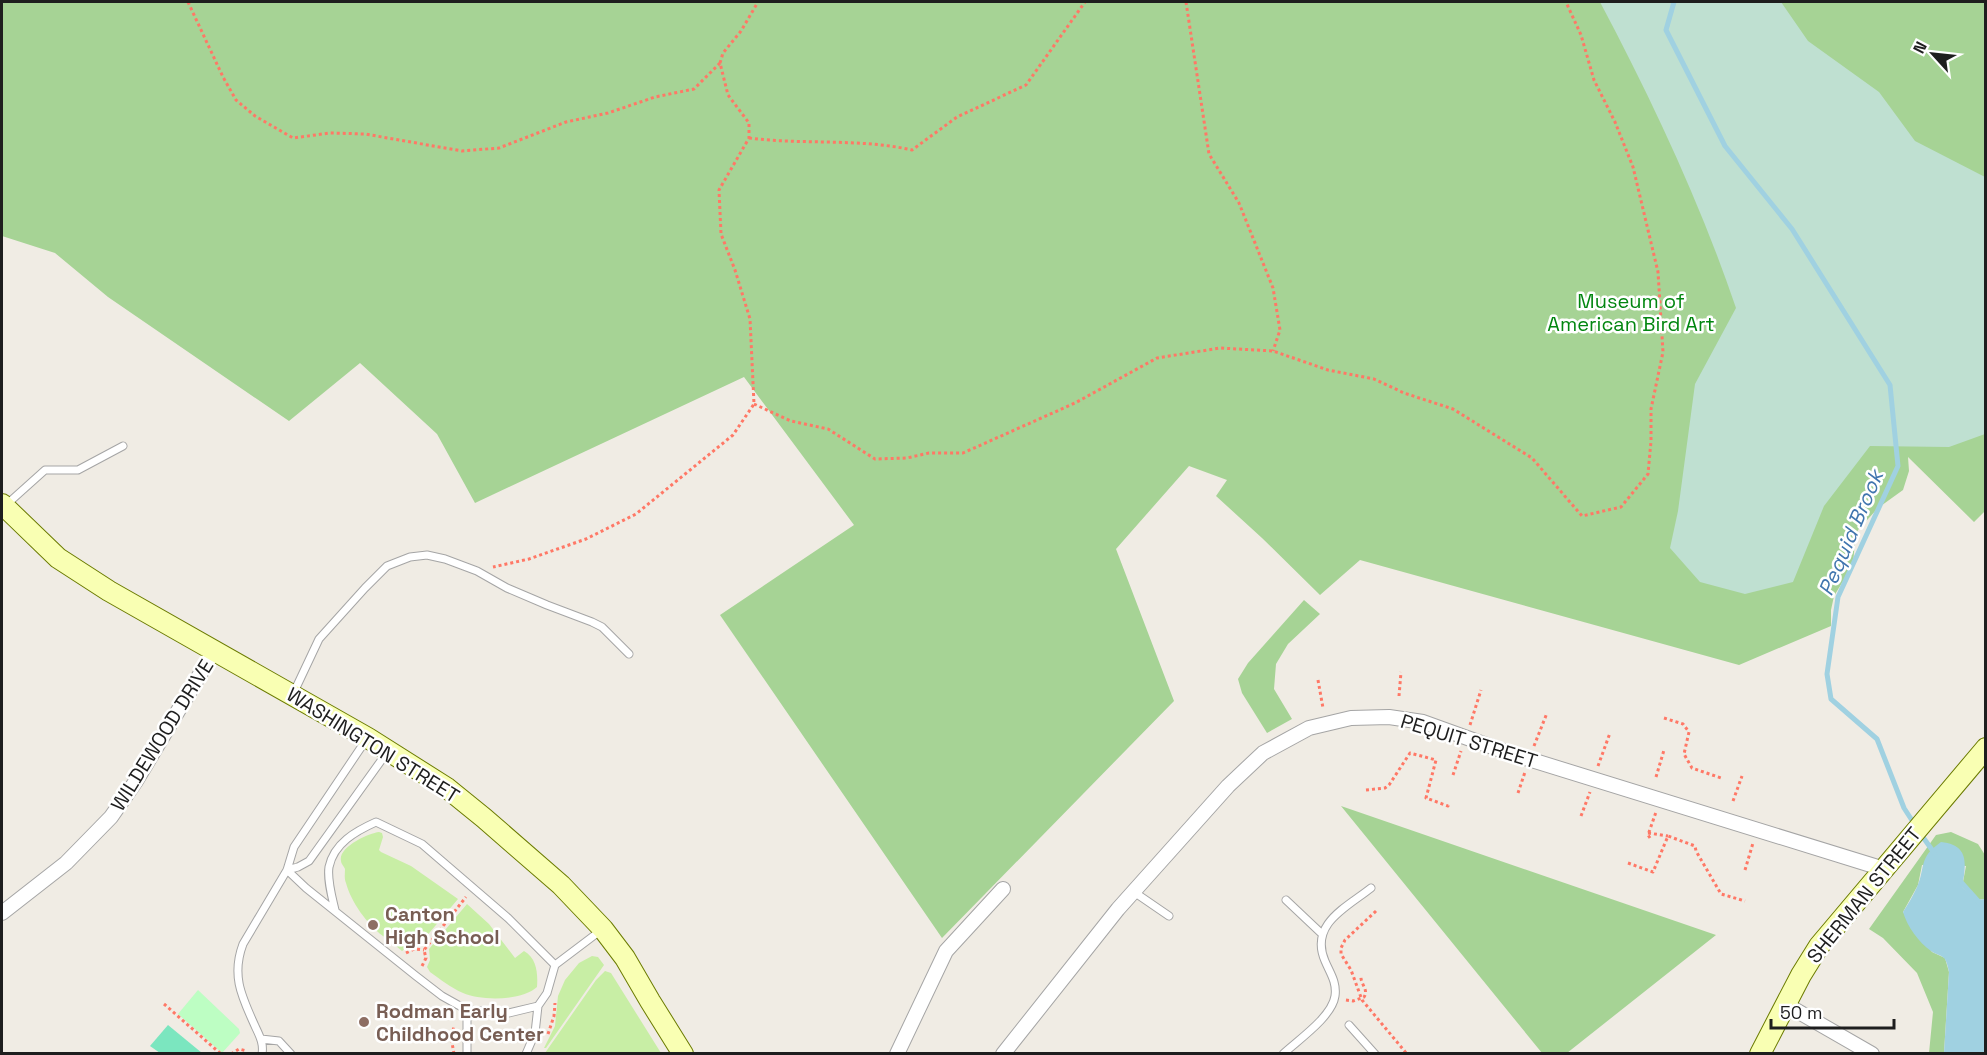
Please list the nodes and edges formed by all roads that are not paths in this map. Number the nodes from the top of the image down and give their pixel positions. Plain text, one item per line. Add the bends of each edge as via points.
1 (123, 446) dead end
2 (3, 506) edge
3 (214, 651) junction
4 (629, 654) dead end
5 (292, 695) junction
6 (368, 738) junction
7 (1986, 748) edge
8 (388, 751) junction
9 (1884, 869) junction
10 (287, 870) junction
11 (1371, 888) dead end
12 (1003, 889) dead end
13 (1134, 892) junction
14 (1286, 900) dead end
15 (335, 910) junction
16 (2, 913) edge
17 (1169, 916) dead end
18 (603, 929) junction
19 (1322, 934) junction
20 (555, 965) junction
21 (1785, 1004) junction
22 (538, 1006) junction
23 (467, 1010) junction
24 (1349, 1025) dead end
25 (261, 1039) junction
26 (262, 1053) edge
27 (291, 1053) edge
28 (467, 1053) edge
29 (526, 1053) edge
30 (684, 1053) edge
31 (897, 1053) edge
32 (1003, 1053) edge
33 (1283, 1053) edge
34 (1375, 1053) edge
35 (1760, 1053) edge
36 (1872, 1053) edge

1 - 2 lane via 78,470 45,470
2 - 3 main road, WASHINGTON STREET via 58,558
3 - 5 main road, WASHINGTON STREET
3 - 16 street, WILDEWOOD DRIVE via 111,817 66,863
4 - 5 lane via 602,627 507,588 477,571 427,555 410,557 387,566 320,639
5 - 6 main road, WASHINGTON STREET
6 - 8 main road, WASHINGTON STREET
6 - 10 lane via 294,847
7 - 9 main road, SHERMAN STREET
8 - 10 lane via 309,861
8 - 18 main road, WASHINGTON STREET via 447,788 484,818 561,885
9 - 13 street, PEQUIT STREET via 1423,722 1389,717 1351,718 1309,728 1263,753 1227,786
9 - 21 main road, SHERMAN STREET via 1820,946
10 - 15 lane
10 - 25 lane via 243,944 237,964 237,981
11 - 19 lane via 1328,922
12 - 31 street via 946,951
13 - 17 lane
13 - 32 street, PEQUIT STREET
14 - 19 lane
15 - 20 lane via 329,867 337,849 353,832 376,822 422,844 508,918
15 - 23 lane via 442,996
18 - 20 lane
18 - 30 main road, WASHINGTON STREET via 626,958
19 - 33 lane via 1320,946 1334,978 1335,997 1329,1013
20 - 22 lane via 547,993
21 - 35 main road, SHERMAN STREET
21 - 36 street
22 - 23 lane via 509,1012
22 - 29 lane via 535,1033
23 - 28 lane
24 - 34 lane
25 - 26 lane
25 - 27 lane via 279,1041

